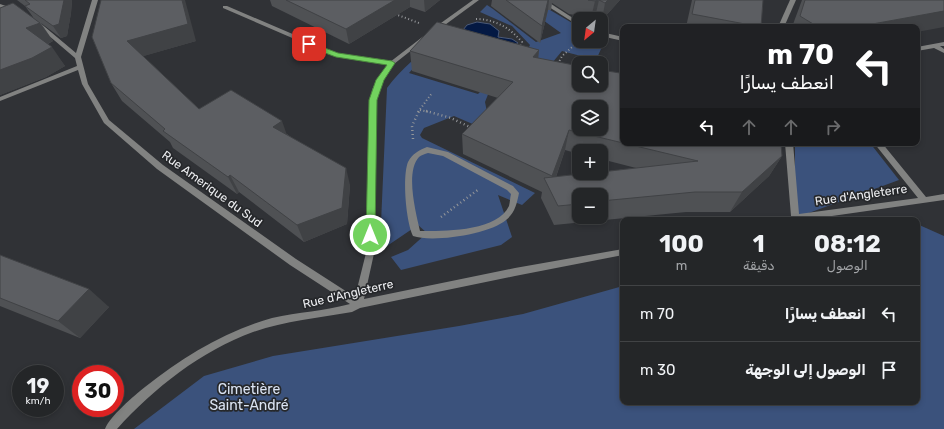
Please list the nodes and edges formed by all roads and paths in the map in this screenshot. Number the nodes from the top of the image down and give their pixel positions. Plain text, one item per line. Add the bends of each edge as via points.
1 (95, 0) edge
2 (473, 0) edge
3 (541, 0) edge
4 (793, 0) edge
5 (0, 6) edge
6 (225, 7) dead end
7 (392, 13) edge
8 (21, 15) edge
9 (572, 20) edge
10 (33, 21) edge
11 (470, 21) dead end
12 (782, 24) edge
13 (436, 30) junction
14 (608, 36) edge
15 (620, 38) edge
16 (944, 44) edge
17 (935, 46) junction
18 (572, 47) edge
19 (920, 48) edge
20 (518, 49) edge
21 (944, 51) edge
22 (78, 57) junction
23 (392, 63) junction
24 (80, 67) junction
25 (555, 68) edge
26 (432, 93) dead end
27 (0, 99) edge
28 (420, 110) junction
29 (477, 131) edge
30 (789, 146) edge
31 (880, 146) edge
32 (420, 151) junction
33 (491, 177) junction
34 (944, 197) edge
35 (924, 200) junction
36 (795, 217) edge
37 (802, 217) edge
38 (416, 234) junction
39 (620, 253) edge
40 (358, 304) junction
41 (110, 429) edge

1 - 22 street
2 - 13 street
3 - 9 street
4 - 12 street
5 - 8 street
6 - 23 street via 336,55
7 - 13 path
10 - 22 street
11 - 20 path via 480,19 498,23 518,37 522,46
13 - 23 street
14 - 15 street
16 - 17 street
17 - 19 street
17 - 21 street
18 - 25 path via 562,56
22 - 24 street, Rue Amerique du Sud
23 - 40 street via 380,80 373,100 371,249
24 - 27 street
24 - 40 street, Rue Amerique du Sud via 96,106 106,121 122,136 160,167 274,249
26 - 28 path
28 - 29 path via 451,118
28 - 32 path via 412,123 412,133 414,143
30 - 36 street
31 - 35 street
32 - 33 street via 445,154
32 - 38 street via 413,160 408,179
33 - 38 path via 474,194
33 - 38 street via 515,193 513,206 503,219 492,225 447,236
34 - 35 street, Rue d'Angleterre
35 - 37 street, Rue d'Angleterre
39 - 40 street, Rue d'Angleterre
40 - 41 street, Rue d'Angleterre via 352,308 274,322 218,343 162,380 126,410

